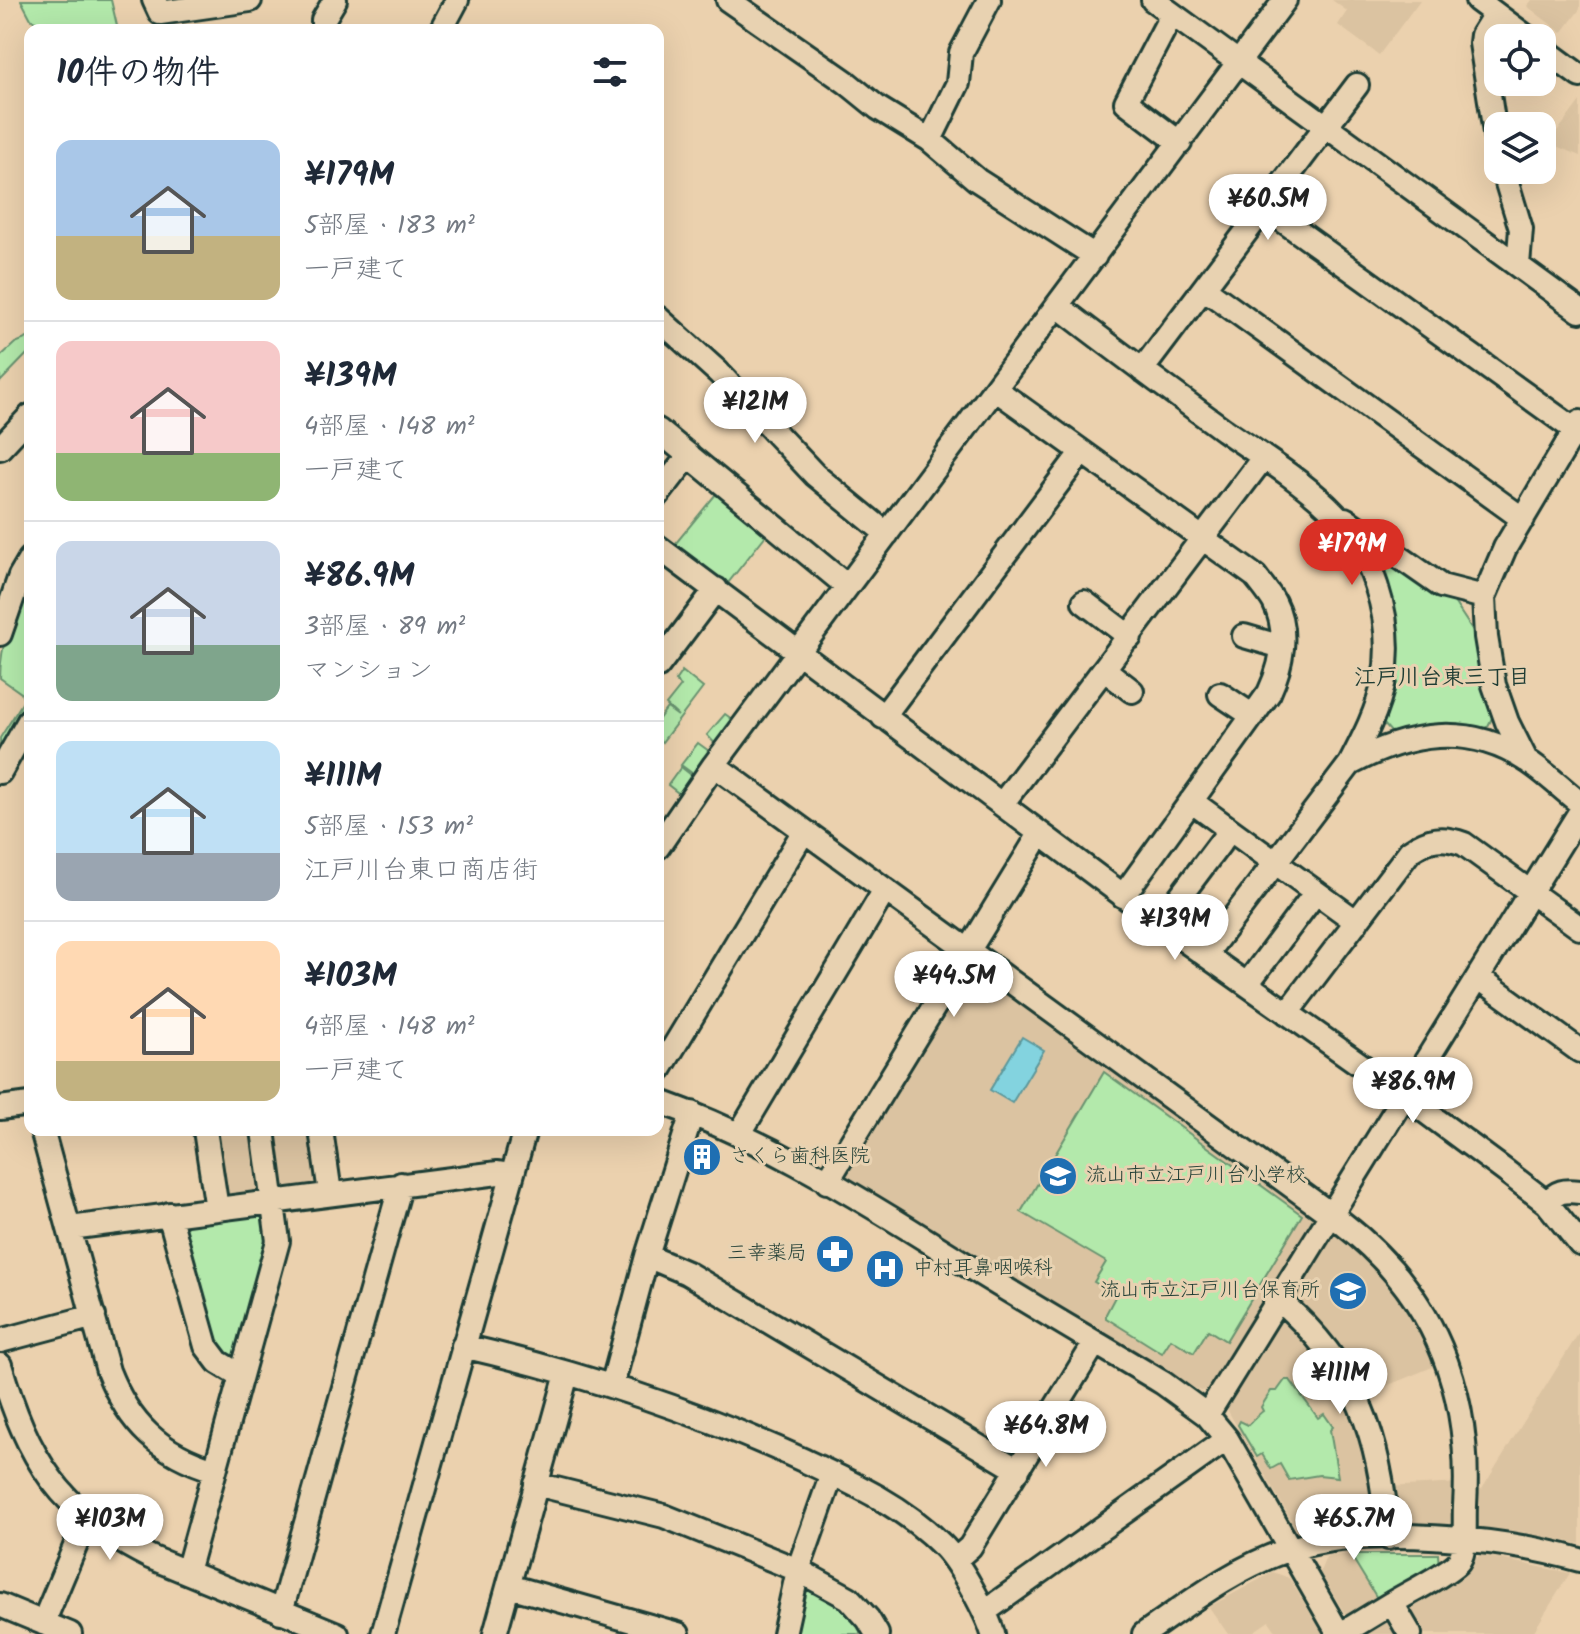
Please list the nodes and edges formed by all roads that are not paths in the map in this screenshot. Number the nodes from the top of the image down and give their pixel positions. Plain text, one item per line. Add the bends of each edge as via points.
1 (250, 0) edge
2 (311, 0) edge
3 (335, 0) edge
4 (457, 0) edge
5 (728, 0) edge
6 (989, 0) edge
7 (1153, 0) edge
8 (1285, 0) edge
9 (1486, 7) edge
10 (159, 11) edge
11 (1172, 14) junction
12 (323, 24) edge
13 (323, 24) edge
14 (444, 24) edge
15 (1509, 24) edge
16 (1556, 58) edge
17 (1239, 61) junction
18 (1580, 76) edge
19 (1357, 85) dead end
20 (1492, 112) edge
21 (1326, 126) junction
22 (930, 140) junction
23 (1180, 143) junction
24 (1507, 184) edge
25 (1264, 207) junction
26 (1095, 256) junction
27 (1518, 265) junction
28 (1205, 289) junction
29 (1058, 306) junction
30 (1580, 311) edge
31 (664, 323) edge
32 (1142, 370) junction
33 (995, 389) junction
34 (24, 422) edge
35 (1577, 426) edge
36 (664, 435) edge
37 (0, 448) edge
38 (1081, 453) junction
39 (689, 455) junction
40 (1263, 458) junction
41 (664, 487) edge
42 (1328, 506) junction
43 (1523, 519) junction
44 (887, 534) junction
45 (1203, 541) junction
46 (664, 551) edge
47 (24, 570) edge
48 (847, 586) junction
49 (716, 589) junction
50 (1484, 597) junction
51 (1084, 602) dead end
52 (4, 605) edge
53 (0, 634) edge
54 (1244, 636) dead end
55 (1130, 637) junction
56 (1282, 647) junction
57 (799, 653) junction
58 (664, 658) edge
59 (1105, 670) junction
60 (1132, 691) dead end
61 (1220, 694) dead end
62 (1253, 716) junction
63 (883, 717) junction
64 (24, 730) edge
65 (1526, 760) junction
66 (1350, 764) junction
67 (714, 765) junction
68 (0, 772) edge
69 (1191, 801) junction
70 (1580, 803) edge
71 (1002, 804) junction
72 (1580, 812) edge
73 (1230, 830) junction
74 (804, 831) junction
75 (1040, 834) junction
76 (664, 838) edge
77 (1275, 861) junction
78 (885, 890) junction
79 (1316, 892) junction
80 (1530, 892) junction
81 (1123, 896) junction
82 (1357, 922) junction
83 (1160, 923) junction
84 (1580, 928) edge
85 (969, 950) junction
86 (1205, 955) junction
87 (1478, 977) junction
88 (1247, 984) junction
89 (1287, 1013) junction
90 (1580, 1051) edge
91 (664, 1063) edge
92 (1404, 1096) junction
93 (664, 1103) edge
94 (24, 1105) edge
95 (0, 1108) edge
96 (692, 1113) junction
97 (740, 1133) junction
98 (44, 1136) edge
99 (206, 1136) edge
100 (264, 1136) edge
101 (322, 1136) edge
102 (523, 1136) edge
103 (511, 1175) junction
104 (827, 1182) junction
105 (401, 1184) junction
106 (1580, 1192) edge
107 (330, 1193) junction
108 (273, 1201) junction
109 (1547, 1203) junction
110 (217, 1209) junction
111 (169, 1214) junction
112 (1331, 1215) junction
113 (70, 1228) junction
114 (1580, 1244) edge
115 (647, 1256) junction
116 (1279, 1300) junction
117 (94, 1316) junction
118 (0, 1341) edge
119 (1095, 1343) junction
120 (463, 1346) junction
121 (0, 1365) edge
122 (567, 1374) junction
123 (241, 1376) junction
124 (612, 1386) junction
125 (1207, 1415) junction
126 (1227, 1439) junction
127 (215, 1470) junction
128 (1018, 1470) junction
129 (832, 1474) junction
130 (536, 1484) junction
131 (87, 1518) junction
132 (1388, 1538) junction
133 (1463, 1539) junction
134 (1290, 1549) junction
135 (955, 1560) junction
136 (1580, 1560) edge
137 (798, 1570) junction
138 (187, 1572) junction
139 (509, 1586) junction
140 (1392, 1603) junction
141 (0, 1605) edge
142 (281, 1612) junction
143 (984, 1612) junction
144 (43, 1623) junction
145 (70, 1634) edge
146 (337, 1634) edge
147 (383, 1634) edge
148 (495, 1634) edge
149 (678, 1634) edge
150 (784, 1634) edge
151 (877, 1634) edge
152 (993, 1634) edge
153 (1144, 1634) edge
154 (1340, 1634) edge
155 (1410, 1634) edge

1 - 10 street
2 - 12 street
3 - 13 street
4 - 14 street
5 - 22 street
6 - 22 street via 961,53 958,83
7 - 11 street
8 - 17 street
9 - 15 street
9 - 20 street via 1481,43
11 - 17 street
11 - 23 street via 1126,102
16 - 18 street
17 - 21 street
17 - 23 street
19 - 21 street
21 - 25 street
21 - 27 street
22 - 26 street via 977,180
23 - 26 street
24 - 27 street via 1521,229
25 - 28 street
25 - 35 street
26 - 29 street
27 - 30 street
28 - 32 street
28 - 43 street
29 - 32 street
29 - 33 street
31 - 44 street via 815,475
32 - 40 street
33 - 38 street
33 - 44 street
34 - 37 street
35 - 43 street
36 - 39 street
38 - 45 street
38 - 63 street
39 - 41 street
39 - 48 street
40 - 42 street
40 - 45 street
42 - 50 street via 1441,586
42 - 66 street via 1371,573 1385,624 1381,691
43 - 50 street
44 - 48 street
45 - 55 street
45 - 56 street via 1255,576 1274,602
46 - 49 street
47 - 52 street
48 - 57 street
49 - 57 street
49 - 58 street
50 - 65 street via 1494,685
51 - 55 street
52 - 53 street
54 - 56 street
55 - 59 street
56 - 62 street via 1279,671
57 - 63 street
57 - 67 street
59 - 60 street
59 - 71 street
61 - 62 street
62 - 69 street
63 - 71 street
64 - 68 street
65 - 66 street via 1482,739 1447,735 1401,741
65 - 70 street
66 - 77 street
67 - 74 street
67 - 76 street
69 - 73 street
69 - 81 street
71 - 75 street
72 - 80 street
73 - 77 street
73 - 83 street
74 - 78 street
74 - 91 street
75 - 81 street
75 - 85 street
77 - 79 street
77 - 86 street
78 - 85 street
78 - 97 street
79 - 82 street
79 - 88 street
80 - 82 street via 1464,844 1433,838 1410,851
80 - 84 street
80 - 87 street
81 - 83 street
82 - 89 street
83 - 86 street
85 - 104 street
85 - 112 street
86 - 88 street
87 - 90 street
87 - 92 street
88 - 89 street
89 - 92 street
92 - 109 street
92 - 112 street
93 - 96 street
94 - 95 street
96 - 97 street
96 - 115 street
97 - 104 street
98 - 113 street
99 - 110 street
100 - 108 street
101 - 107 street
102 - 103 street
103 - 105 street
103 - 120 street
104 - 119 street
105 - 107 street
105 - 142 street
106 - 109 street via 1565,1190
107 - 108 street
108 - 110 street
108 - 123 street via 278,1241
109 - 114 street
110 - 111 street
111 - 113 street
111 - 123 street via 206,1346 218,1362
112 - 116 street
112 - 133 street via 1397,1275 1441,1347 1465,1446
113 - 117 street
115 - 124 street
115 - 128 street via 687,1273
116 - 125 street
116 - 132 street via 1318,1337 1355,1393 1376,1454
117 - 118 street
117 - 127 street via 124,1407 160,1445
119 - 125 street
119 - 128 street
120 - 122 street
120 - 147 street
121 - 131 street via 36,1459
122 - 124 street
122 - 130 street
123 - 127 street
124 - 129 street via 731,1429
125 - 126 street
126 - 134 street
126 - 143 street
127 - 138 street
128 - 135 street via 970,1547
129 - 135 street via 899,1508
129 - 137 street
130 - 137 street via 664,1516
130 - 139 street
131 - 138 street via 123,1543
131 - 144 street
132 - 133 street
132 - 134 street
133 - 136 street
133 - 140 street via 1458,1563
134 - 153 street via 1222,1581
134 - 154 street
135 - 143 street
137 - 150 street
137 - 151 street via 849,1598
138 - 142 street
139 - 148 street
139 - 149 street
140 - 154 street
140 - 155 street
141 - 144 street
142 - 146 street
143 - 152 street
144 - 145 street

